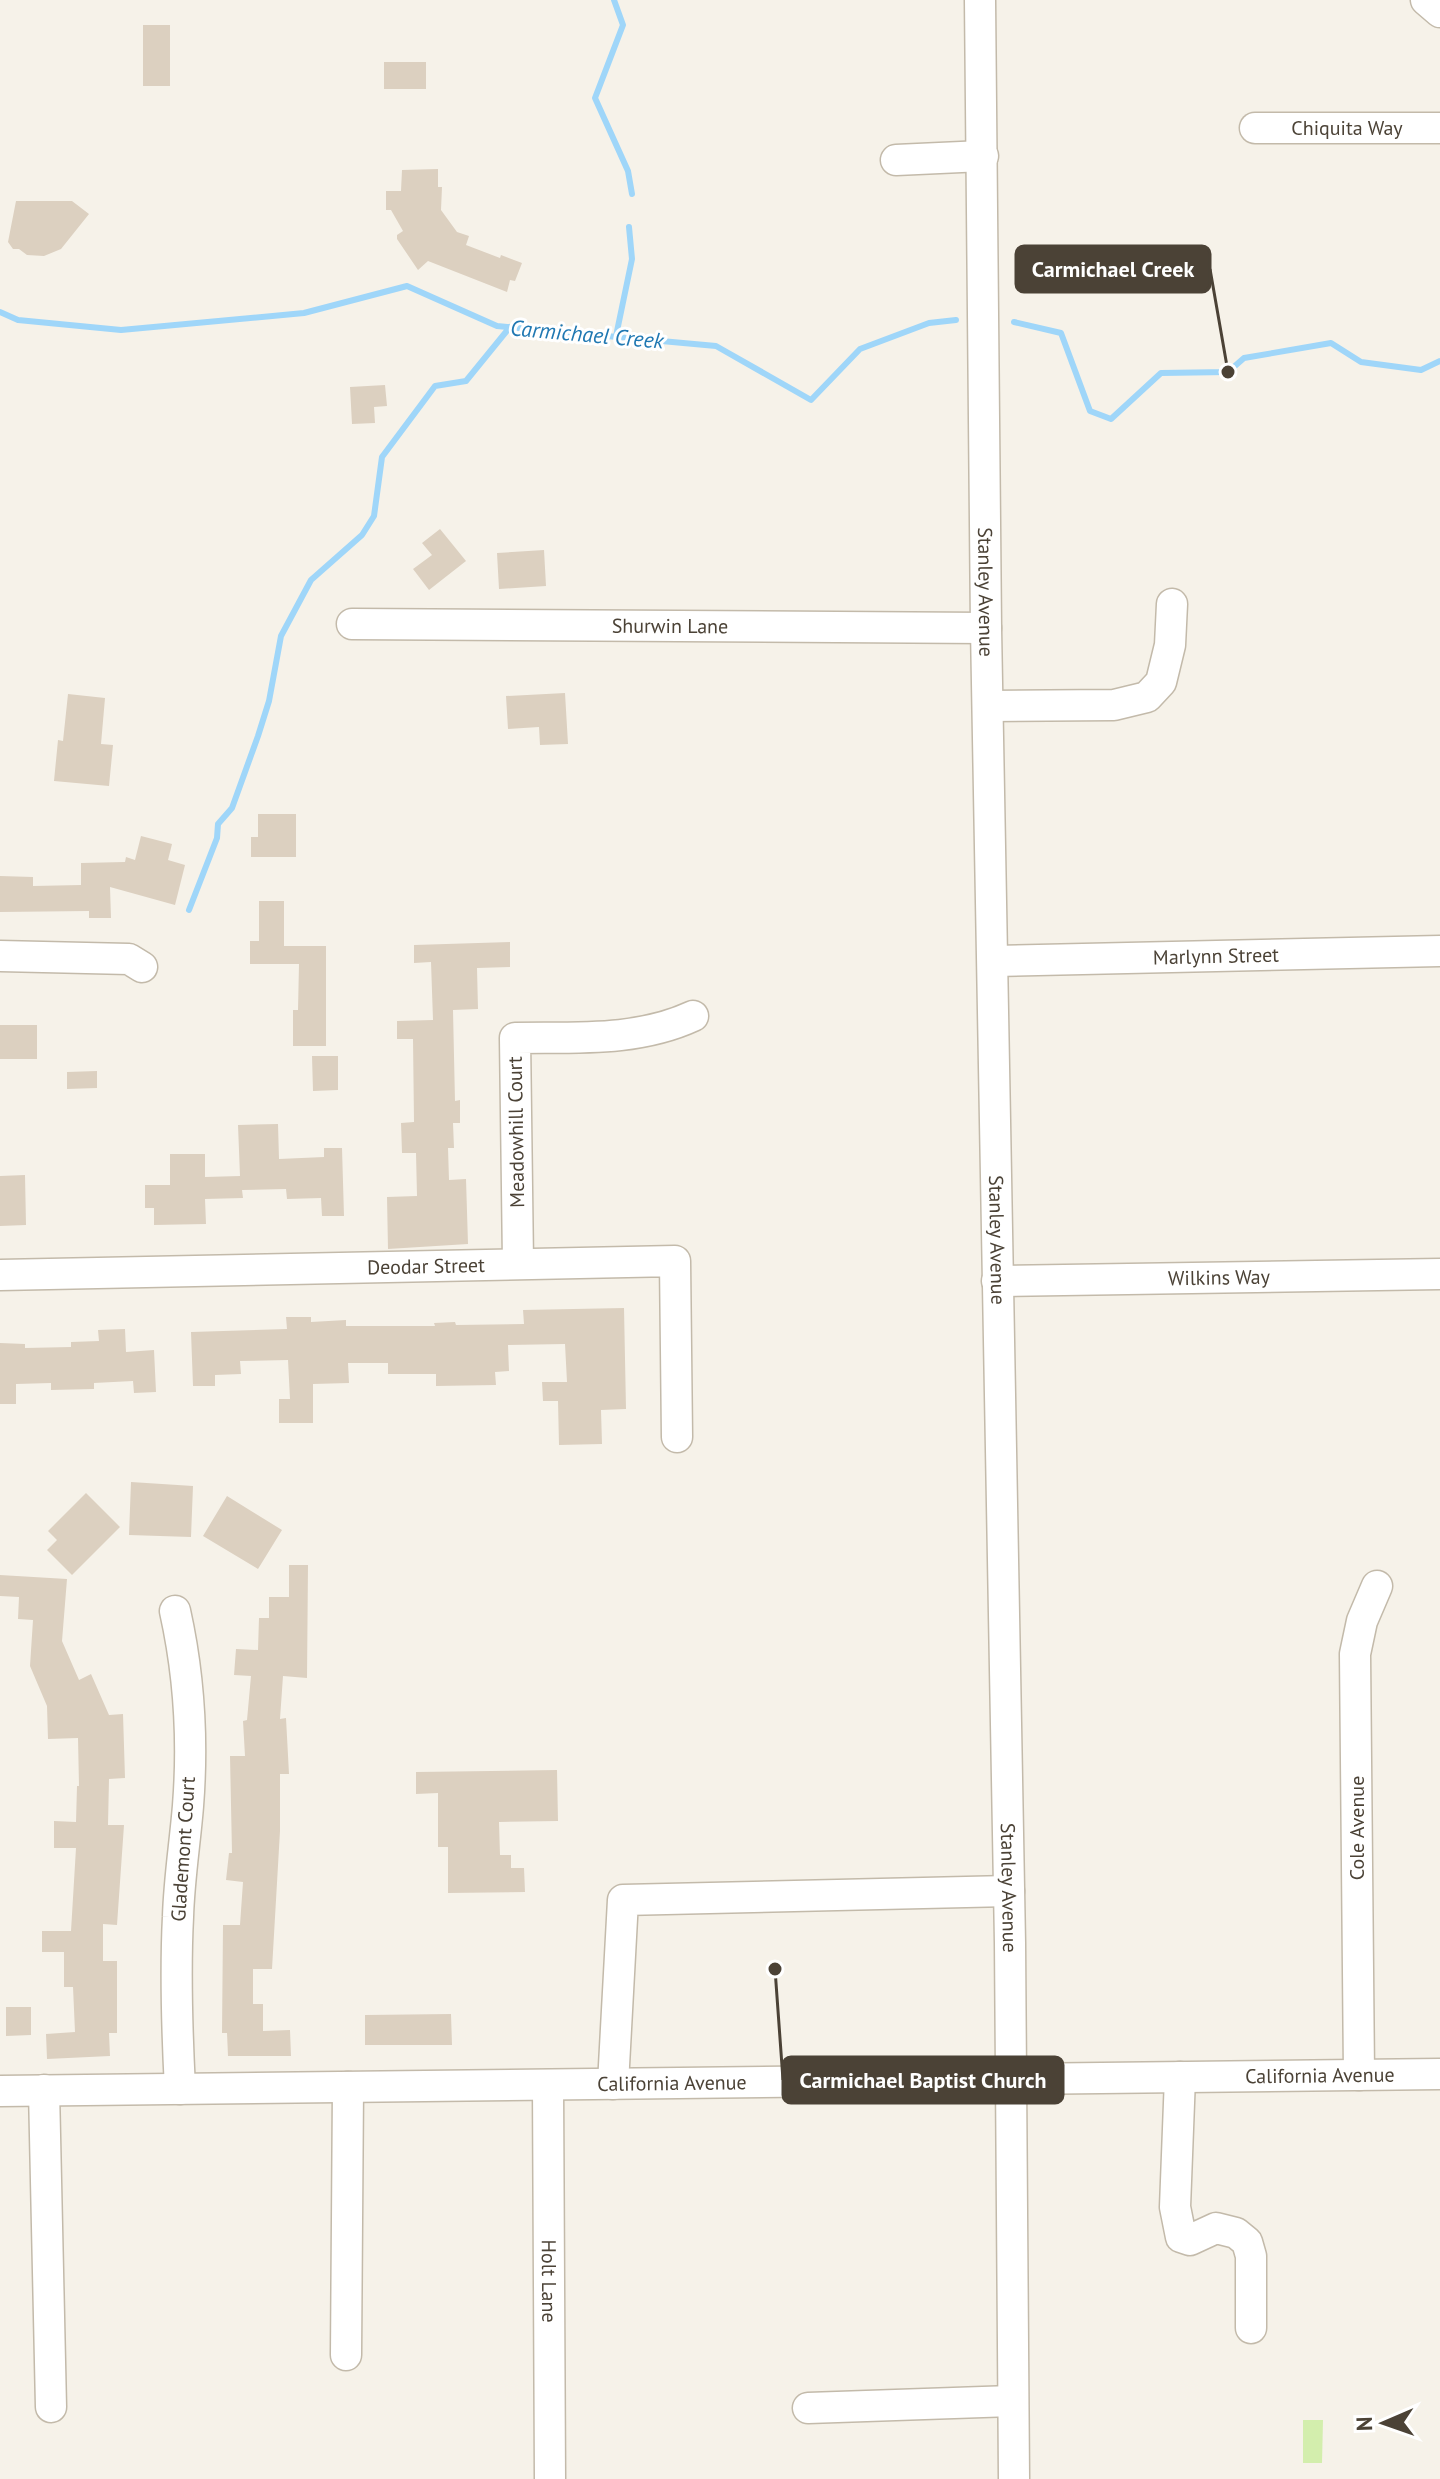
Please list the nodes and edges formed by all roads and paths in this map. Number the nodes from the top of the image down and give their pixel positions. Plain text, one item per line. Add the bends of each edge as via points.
1 (980, 0) edge
2 (1426, 0) edge
3 (1440, 12) edge
4 (1255, 128) dead end
5 (1440, 128) edge
6 (983, 156) junction
7 (896, 160) dead end
8 (1172, 604) dead end
9 (352, 624) dead end
10 (986, 628) junction
11 (989, 706) junction
12 (1440, 951) edge
13 (0, 956) edge
14 (994, 961) junction
15 (142, 967) dead end
16 (693, 1016) dead end
17 (518, 1263) junction
18 (1440, 1274) edge
19 (0, 1275) edge
20 (997, 1281) junction
21 (677, 1437) dead end
22 (1377, 1586) dead end
23 (175, 1611) dead end
24 (1009, 1891) junction
25 (1440, 2074) edge
26 (1359, 2075) junction
27 (1180, 2077) junction
28 (1011, 2080) junction
29 (613, 2084) junction
30 (548, 2085) junction
31 (348, 2087) junction
32 (180, 2089) junction
33 (44, 2090) junction
34 (0, 2091) edge
35 (1251, 2328) dead end
36 (346, 2355) dead end
37 (1012, 2401) junction
38 (51, 2407) dead end
39 (808, 2408) dead end
40 (550, 2479) edge
41 (1014, 2479) edge

1 - 6 street, Stanley Avenue
2 - 3 street
4 - 5 street, Chiquita Way
6 - 7 street
6 - 10 street, Stanley Avenue
8 - 11 street via 1161,682 1147,697 1114,705
9 - 10 street, Shurwin Lane
10 - 11 street, Stanley Avenue
11 - 14 street, Stanley Avenue
12 - 14 street, Marlynn Street
13 - 15 street via 129,959
14 - 20 street, Stanley Avenue
16 - 17 street, Meadowhill Court via 619,1036 515,1038
17 - 19 street, Deodar Street
17 - 21 street, Deodar Street via 675,1261
18 - 20 street, Wilkins Way
20 - 24 street, Stanley Avenue
22 - 26 street, Cole Avenue via 1355,1654
23 - 32 street, Glademont Court via 189,1728 175,1999
24 - 28 street, Stanley Avenue
24 - 29 street via 623,1900
25 - 26 street, California Avenue
26 - 27 street, California Avenue
27 - 28 street, California Avenue
27 - 35 street via 1175,2207 1181,2237 1190,2240 1216,2228 1247,2242
28 - 29 street, California Avenue
28 - 37 street, Stanley Avenue
29 - 30 street, California Avenue
30 - 31 street, California Avenue
30 - 40 street, Holt Lane
31 - 32 street, California Avenue
31 - 36 street
32 - 33 street, California Avenue
33 - 34 street, California Avenue
33 - 38 street
37 - 39 street
37 - 41 street, Stanley Avenue

